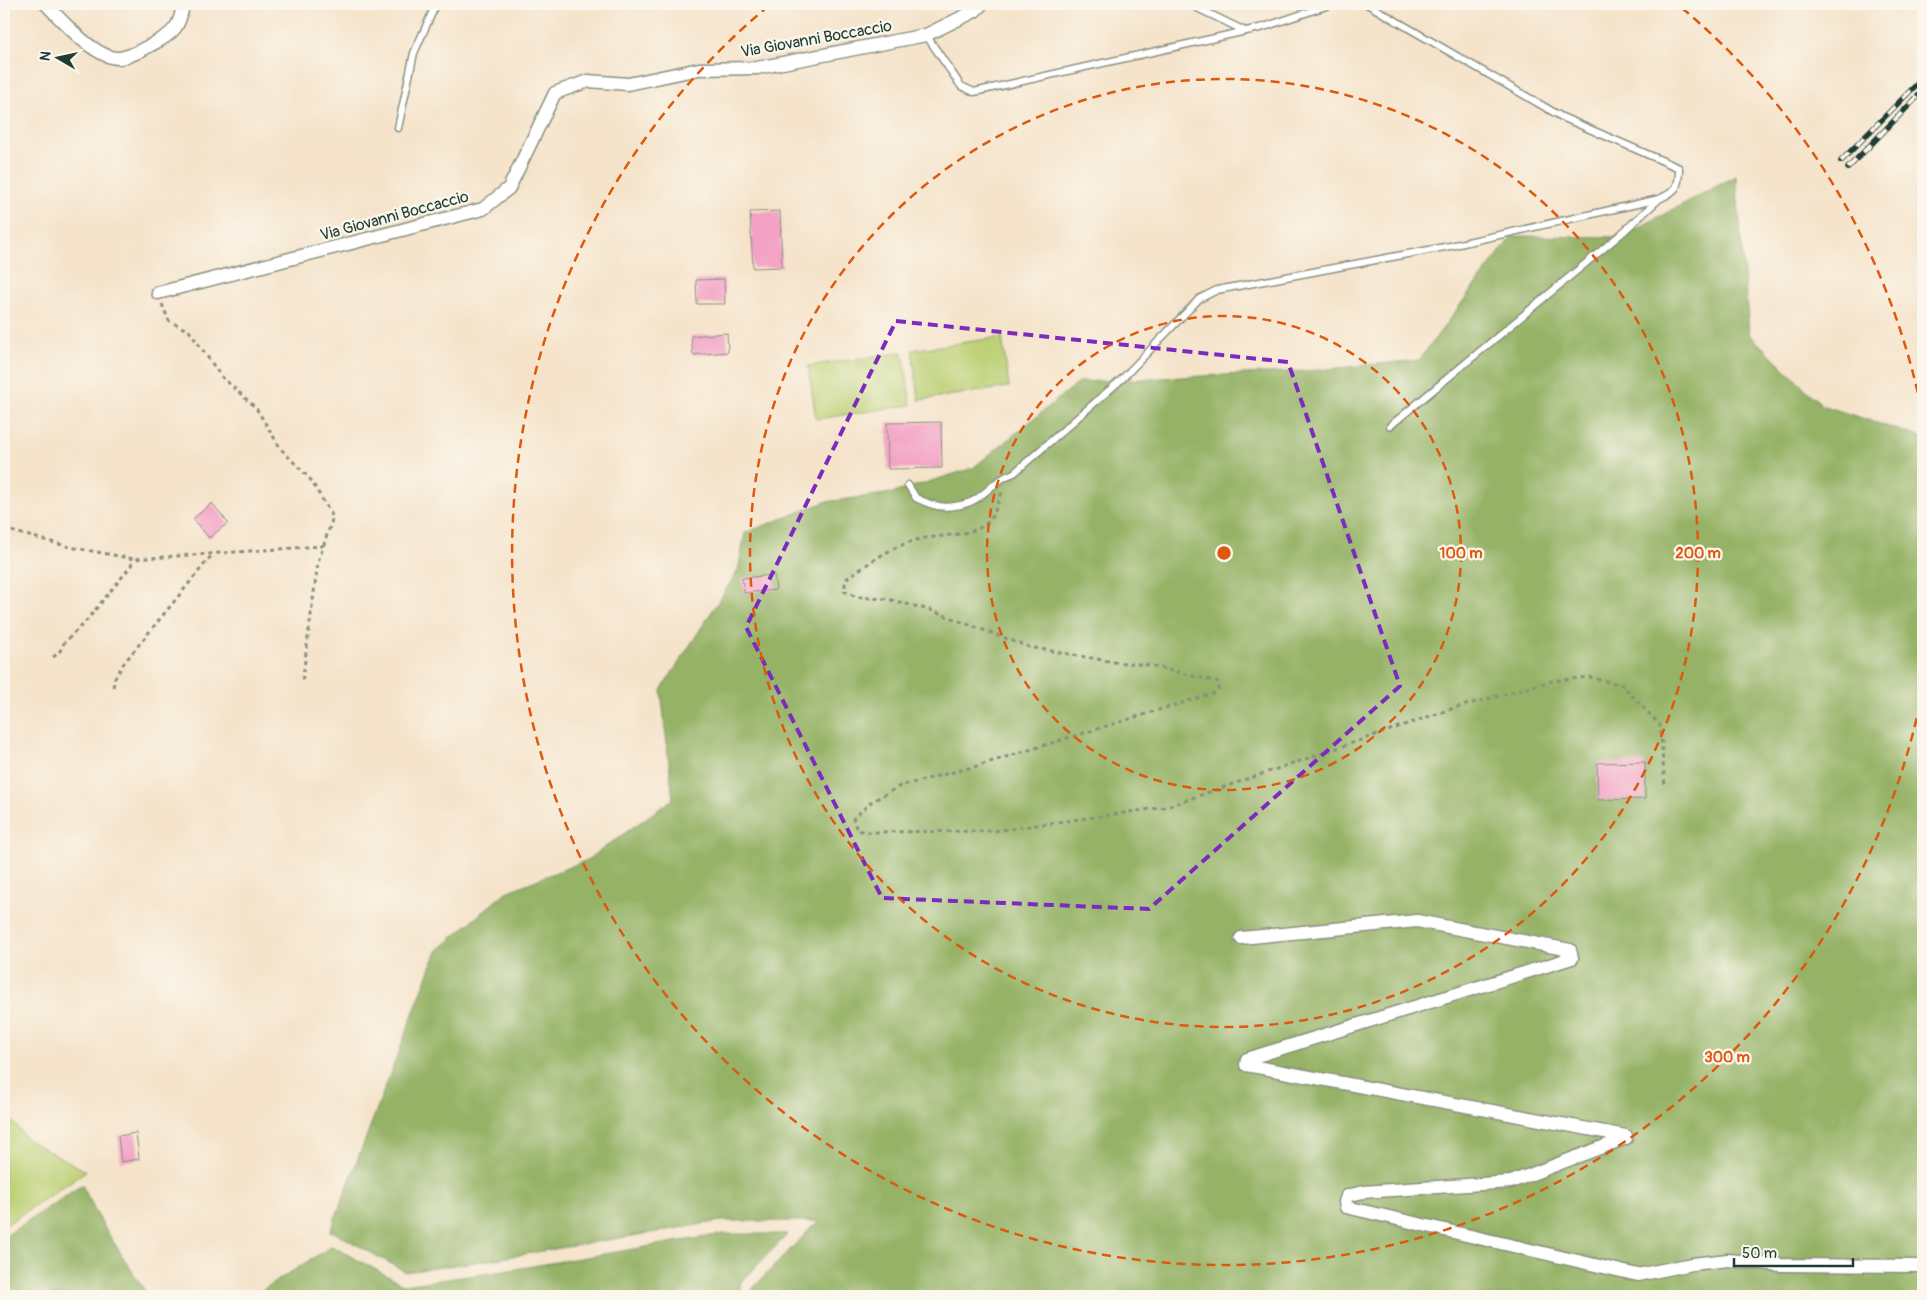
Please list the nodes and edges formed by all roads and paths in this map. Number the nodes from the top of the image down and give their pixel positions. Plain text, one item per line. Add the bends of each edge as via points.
1 (46, 4) edge
2 (182, 4) edge
3 (436, 4) edge
4 (982, 4) edge
5 (1189, 4) edge
6 (1332, 4) edge
7 (1367, 4) edge
8 (1245, 31) junction
9 (926, 36) junction
10 (398, 128) dead end
11 (1659, 199) junction
12 (158, 293) joint
13 (1390, 426) dead end
14 (1014, 473) junction
15 (908, 485) dead end
16 (4, 529) edge
17 (323, 546) junction
18 (213, 554) junction
19 (134, 559) junction
20 (53, 658) dead end
21 (302, 682) dead end
22 (113, 687) dead end
23 (1665, 787) dead end
24 (1241, 938) dead end
25 (1923, 1266) edge

1 - 2 street via 94,51 118,58 166,37 181,21
3 - 10 lane via 414,53
4 - 9 street, Via Giovanni Boccaccio via 975,11
5 - 8 lane
6 - 8 lane
7 - 11 lane via 1562,117 1679,168 1679,183 1672,193
8 - 9 lane via 974,92 961,86
9 - 12 street, Via Giovanni Boccaccio via 757,68 699,69 628,84 588,81 555,93 509,188 483,209
11 - 13 lane
11 - 14 lane via 1450,246 1217,290 1199,299 1122,379
12 - 17 path via 169,321 189,331 221,376 256,408 281,449 310,479 333,517
14 - 15 lane via 1002,477 979,498 965,505 938,506 916,498
14 - 23 path via 989,522 975,531 916,540 895,549 846,579 844,591 857,597 887,598 930,610 1029,647 1149,665 1218,682 1217,692 977,766 900,786 871,802 853,819 857,830 994,831 1166,807 1451,709 1552,681 1588,677 1622,685 1660,725
16 - 19 path via 70,547
17 - 18 path
17 - 21 path
18 - 19 path
18 - 22 path via 124,663
19 - 20 path via 107,596
24 - 25 street via 1417,921 1570,950 1572,958 1247,1059 1246,1066 1626,1136 1511,1182 1363,1192 1347,1196 1346,1207 1638,1275 1728,1260 1780,1265

